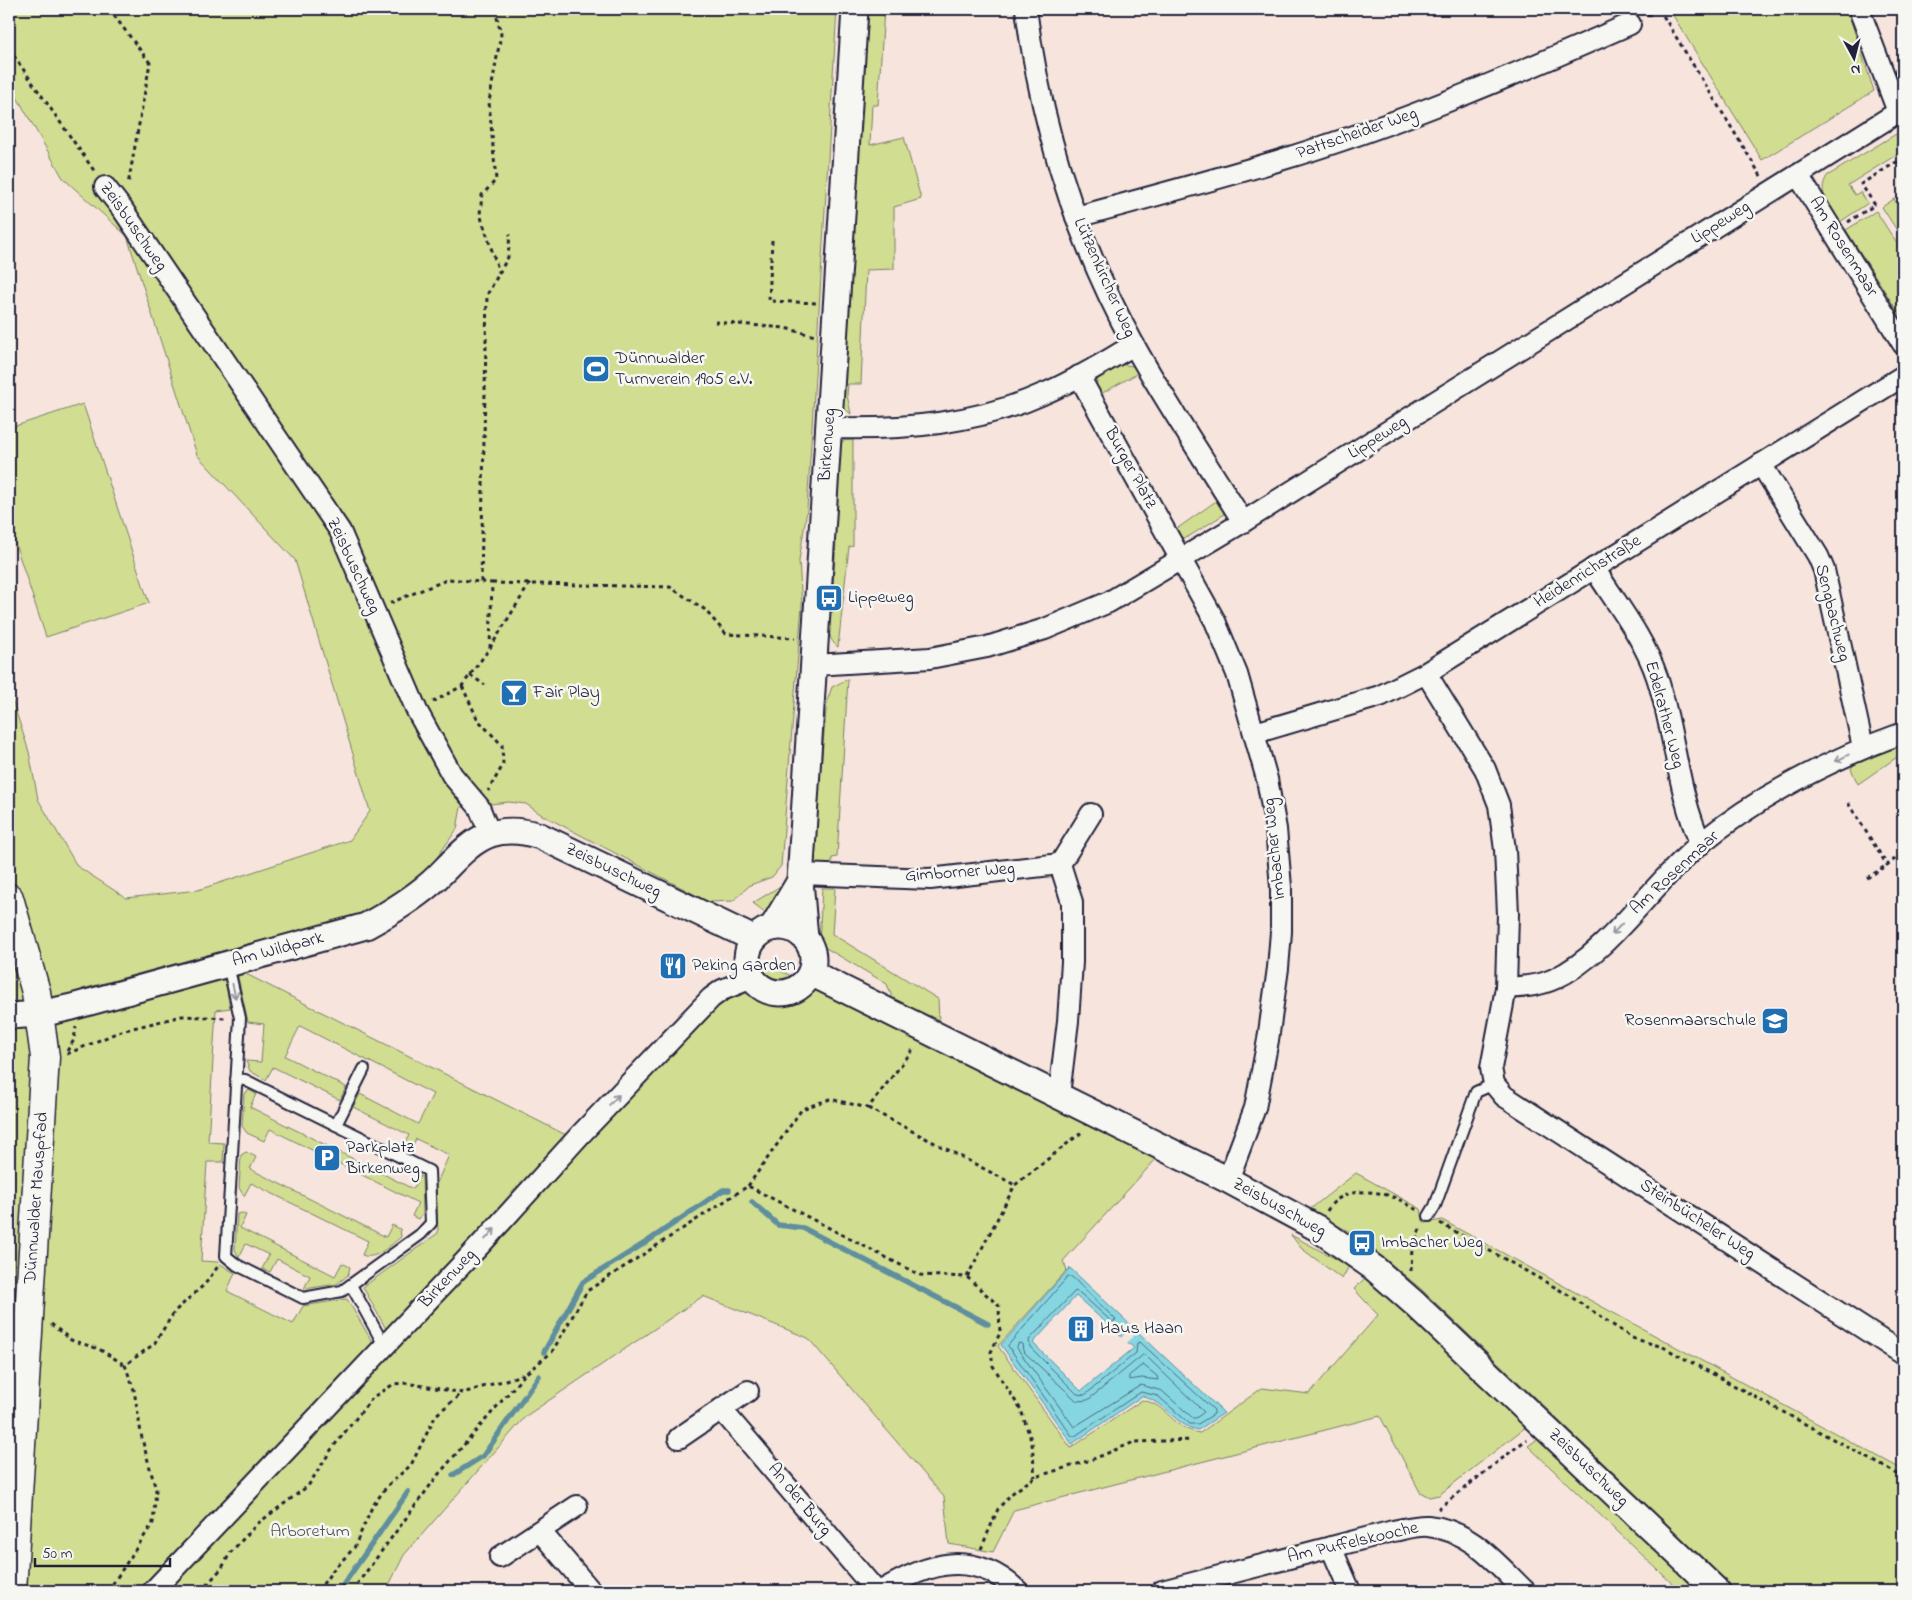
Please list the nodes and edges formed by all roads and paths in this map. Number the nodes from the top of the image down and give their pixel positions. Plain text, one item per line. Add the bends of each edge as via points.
1 (109, 9) edge
2 (495, 9) edge
3 (855, 9) edge
4 (1026, 9) edge
5 (1659, 9) edge
6 (1859, 9) edge
7 (1630, 24) dead end
8 (9, 49) edge
9 (1901, 111) edge
10 (1903, 158) edge
11 (1798, 175) junction
12 (105, 187) joint
13 (1778, 188) junction
14 (123, 210) junction
15 (1076, 217) junction
16 (1833, 232) junction
17 (510, 234) dead end
18 (772, 240) dead end
19 (500, 273) junction
20 (838, 304) junction
21 (715, 322) dead end
22 (835, 342) junction
23 (1903, 344) edge
24 (1134, 345) junction
25 (1079, 376) junction
26 (1903, 376) edge
27 (830, 428) junction
28 (1761, 464) junction
29 (1243, 522) junction
30 (1182, 559) junction
31 (1594, 568) junction
32 (481, 582) junction
33 (492, 583) junction
34 (530, 583) junction
35 (374, 610) junction
36 (816, 639) junction
37 (490, 648) junction
38 (814, 665) junction
39 (1426, 672) junction
40 (470, 674) junction
41 (485, 685) dead end
42 (462, 686) junction
43 (417, 711) junction
44 (1255, 733) junction
45 (1903, 733) edge
46 (1864, 747) junction
47 (1848, 803) dead end
48 (479, 807) junction
49 (1091, 814) dead end
50 (490, 834) junction
51 (1701, 844) junction
52 (1903, 853) edge
53 (1060, 864) junction
54 (1886, 865) junction
55 (800, 878) junction
56 (1867, 878) dead end
57 (9, 898) edge
58 (763, 933) junction
59 (805, 938) junction
60 (228, 964) junction
61 (811, 973) junction
62 (752, 978) junction
63 (1506, 988) junction
64 (72, 1007) junction
65 (40, 1014) junction
66 (9, 1016) edge
67 (240, 1018) junction
68 (928, 1030) junction
69 (55, 1056) junction
70 (364, 1069) dead end
71 (236, 1079) junction
72 (1494, 1084) junction
73 (1060, 1095) junction
74 (868, 1108) junction
75 (1103, 1117) junction
76 (336, 1125) junction
77 (1228, 1180) junction
78 (1014, 1185) junction
79 (748, 1186) junction
80 (1429, 1216) junction
81 (1317, 1228) junction
82 (226, 1256) junction
83 (966, 1277) junction
84 (351, 1284) junction
85 (30, 1298) junction
86 (1414, 1304) junction
87 (385, 1347) junction
88 (1903, 1354) edge
89 (125, 1365) junction
90 (525, 1374) junction
91 (463, 1392) junction
92 (748, 1392) dead end
93 (721, 1409) junction
94 (1544, 1426) junction
95 (679, 1438) dead end
96 (1192, 1440) dead end
97 (1903, 1476) edge
98 (1035, 1477) junction
99 (1450, 1499) dead end
100 (577, 1506) dead end
101 (540, 1530) junction
102 (1331, 1547) junction
103 (500, 1557) dead end
104 (976, 1567) junction
105 (1209, 1586) edge
106 (12, 1591) edge
107 (108, 1591) edge
108 (153, 1591) edge
109 (201, 1591) edge
110 (318, 1591) edge
111 (352, 1591) edge
112 (591, 1591) edge
113 (876, 1591) edge
114 (880, 1591) edge
115 (1018, 1591) edge
116 (1162, 1591) edge
117 (1350, 1591) edge
118 (1525, 1591) edge
119 (1717, 1591) edge

1 - 14 path via 150,64
2 - 19 path via 501,34 489,102 496,180 482,195 480,214
3 - 20 street, Birkenweg
4 - 15 street, Lützenkircher Weg via 1042,106
5 - 13 path via 1763,178
6 - 9 street
7 - 15 street, Pattscheider Weg via 1514,76 1405,118 1278,161
8 - 12 path, Zeisbuschweg
9 - 11 street, Lippeweg
10 - 16 path via 1861,184 1875,205
11 - 13 street, Lippeweg
11 - 16 street, Am Rosenmaar
12 - 14 street, Zeisbuschweg
13 - 29 street, Lippeweg
14 - 35 street, Zeisbuschweg via 340,531
15 - 24 street, Lützenkircher Weg
16 - 23 street, Am Rosenmaar
17 - 19 path via 508,257
18 - 20 path via 769,300
19 - 32 path via 488,295
20 - 22 street, Birkenweg
21 - 22 path via 785,328
22 - 27 street, Birkenweg
24 - 25 street
24 - 29 street, Lützenkircher Weg
25 - 27 street via 1044,394 961,420 890,428
25 - 30 street, Burger Platz
26 - 28 street, Heidenrichstraße
27 - 36 street, Birkenweg
28 - 31 street, Heidenrichstraße
28 - 46 street, Sengbachweg via 1824,570
29 - 30 street, Lippeweg
30 - 38 street, Lippeweg via 1109,602 1045,629 987,647 930,658
30 - 44 street, Imbacher Weg via 1215,621
31 - 39 street, Heidenrichstraße
31 - 51 street, Edelrather Weg via 1649,656 1658,679 1690,821
32 - 33 path
32 - 35 path via 449,579
33 - 34 path
33 - 37 path
34 - 36 path via 670,587 704,609 726,634
34 - 37 path
35 - 43 street, Zeisbuschweg
36 - 38 street, Birkenweg
37 - 40 path
38 - 55 street, Birkenweg
39 - 44 street, Heidenrichstraße via 1380,696
39 - 63 street via 1486,768 1499,805 1508,914
40 - 41 path
40 - 42 path
42 - 43 path
42 - 48 path via 478,720 502,744 503,765
43 - 48 street, Zeisbuschweg via 452,775
44 - 77 street, Imbacher Weg via 1276,829 1281,932 1268,1040 1255,1108
45 - 46 street, Am Rosenmaar
46 -> 51 street, Am Rosenmaar via 1797,780
47 - 54 path
48 - 50 street, Zeisbuschweg
49 - 53 street
50 - 58 street, Zeisbuschweg via 523,831 540,836
50 - 60 street, Am Wildpark via 472,845 399,909 366,926
51 -> 63 street, Am Rosenmaar via 1584,962 1554,979 1531,986
52 - 54 path
53 - 55 street, Gimborner Weg via 930,880
53 - 73 street via 1072,902 1069,1012
54 - 56 path
55 - 58 street, Birkenweg
55 - 59 street, Birkenweg
57 - 65 main road, Dünnwalder Mauspfad
58 - 59 street via 790,928
58 - 62 street via 746,958
59 - 61 street via 813,955
60 - 64 street, Am Wildpark
60 -> 67 lane
61 - 62 street via 799,987 782,994 765,990
61 - 68 street, Zeisbuschweg
87 -> 62 street, Birkenweg via 711,998
63 - 72 street via 1491,1068
64 - 65 street, Am Wildpark
64 - 69 path via 76,1026 74,1040
65 - 66 street, Am Wildpark
65 - 69 main road, Dünnwalder Mauspfad
67 - 69 path via 182,1016 121,1030
67 - 71 lane
68 - 73 street, Zeisbuschweg
68 - 74 path
69 - 85 main road, Dünnwalder Mauspfad
70 - 76 lane
71 - 76 lane via 245,1080
71 - 82 lane
72 - 80 lane via 1476,1092
72 - 88 street, Steinbücheler Weg via 1504,1096
73 - 75 street, Zeisbuschweg
74 - 78 path
74 - 79 path via 830,1099 802,1109
75 - 77 street, Zeisbuschweg
75 - 78 path
76 - 84 lane via 429,1171 431,1223 421,1234
77 - 81 street, Zeisbuschweg
78 - 83 path
79 - 83 path via 920,1275
79 - 90 path via 587,1291 552,1352
80 - 81 path via 1394,1197 1369,1192 1348,1193 1333,1202
80 - 86 path via 1412,1247 1410,1268
80 - 97 path via 1567,1294 1632,1338 1663,1347
81 - 86 street, Zeisbuschweg via 1365,1261
82 - 84 lane via 237,1265 303,1298 342,1291
82 - 89 path via 205,1284 175,1311 154,1344
83 - 98 path via 999,1306 1000,1333 991,1352 993,1366 1021,1410 1032,1443
84 - 87 lane
85 - 89 path via 47,1320 71,1340 99,1349
85 - 106 main road, Dünnwalder Mauspfad
86 - 94 street, Zeisbuschweg
87 - 108 street, Birkenweg
89 - 107 path via 134,1390 142,1440 156,1490 153,1523
90 - 91 path
90 - 111 path via 438,1475
91 - 109 path via 406,1383 394,1384 374,1396 333,1447 308,1486 257,1524
91 - 110 path via 436,1415 411,1466 387,1486 372,1507 354,1548
92 - 93 street
93 - 95 street
93 - 113 street, An der Burg
94 - 99 path
94 - 119 street, Zeisbuschweg
96 - 98 path via 1134,1442 1091,1460
98 - 104 path via 998,1509
100 - 101 street
101 - 103 street
101 - 112 street
102 - 105 street, Am Puffelskooche
102 - 117 street
102 - 118 street, Am Puffelskooche via 1426,1526 1452,1531 1475,1543
104 - 114 street via 955,1564 930,1566
104 - 115 street via 995,1574
105 - 116 street, Am Puffelskooche

